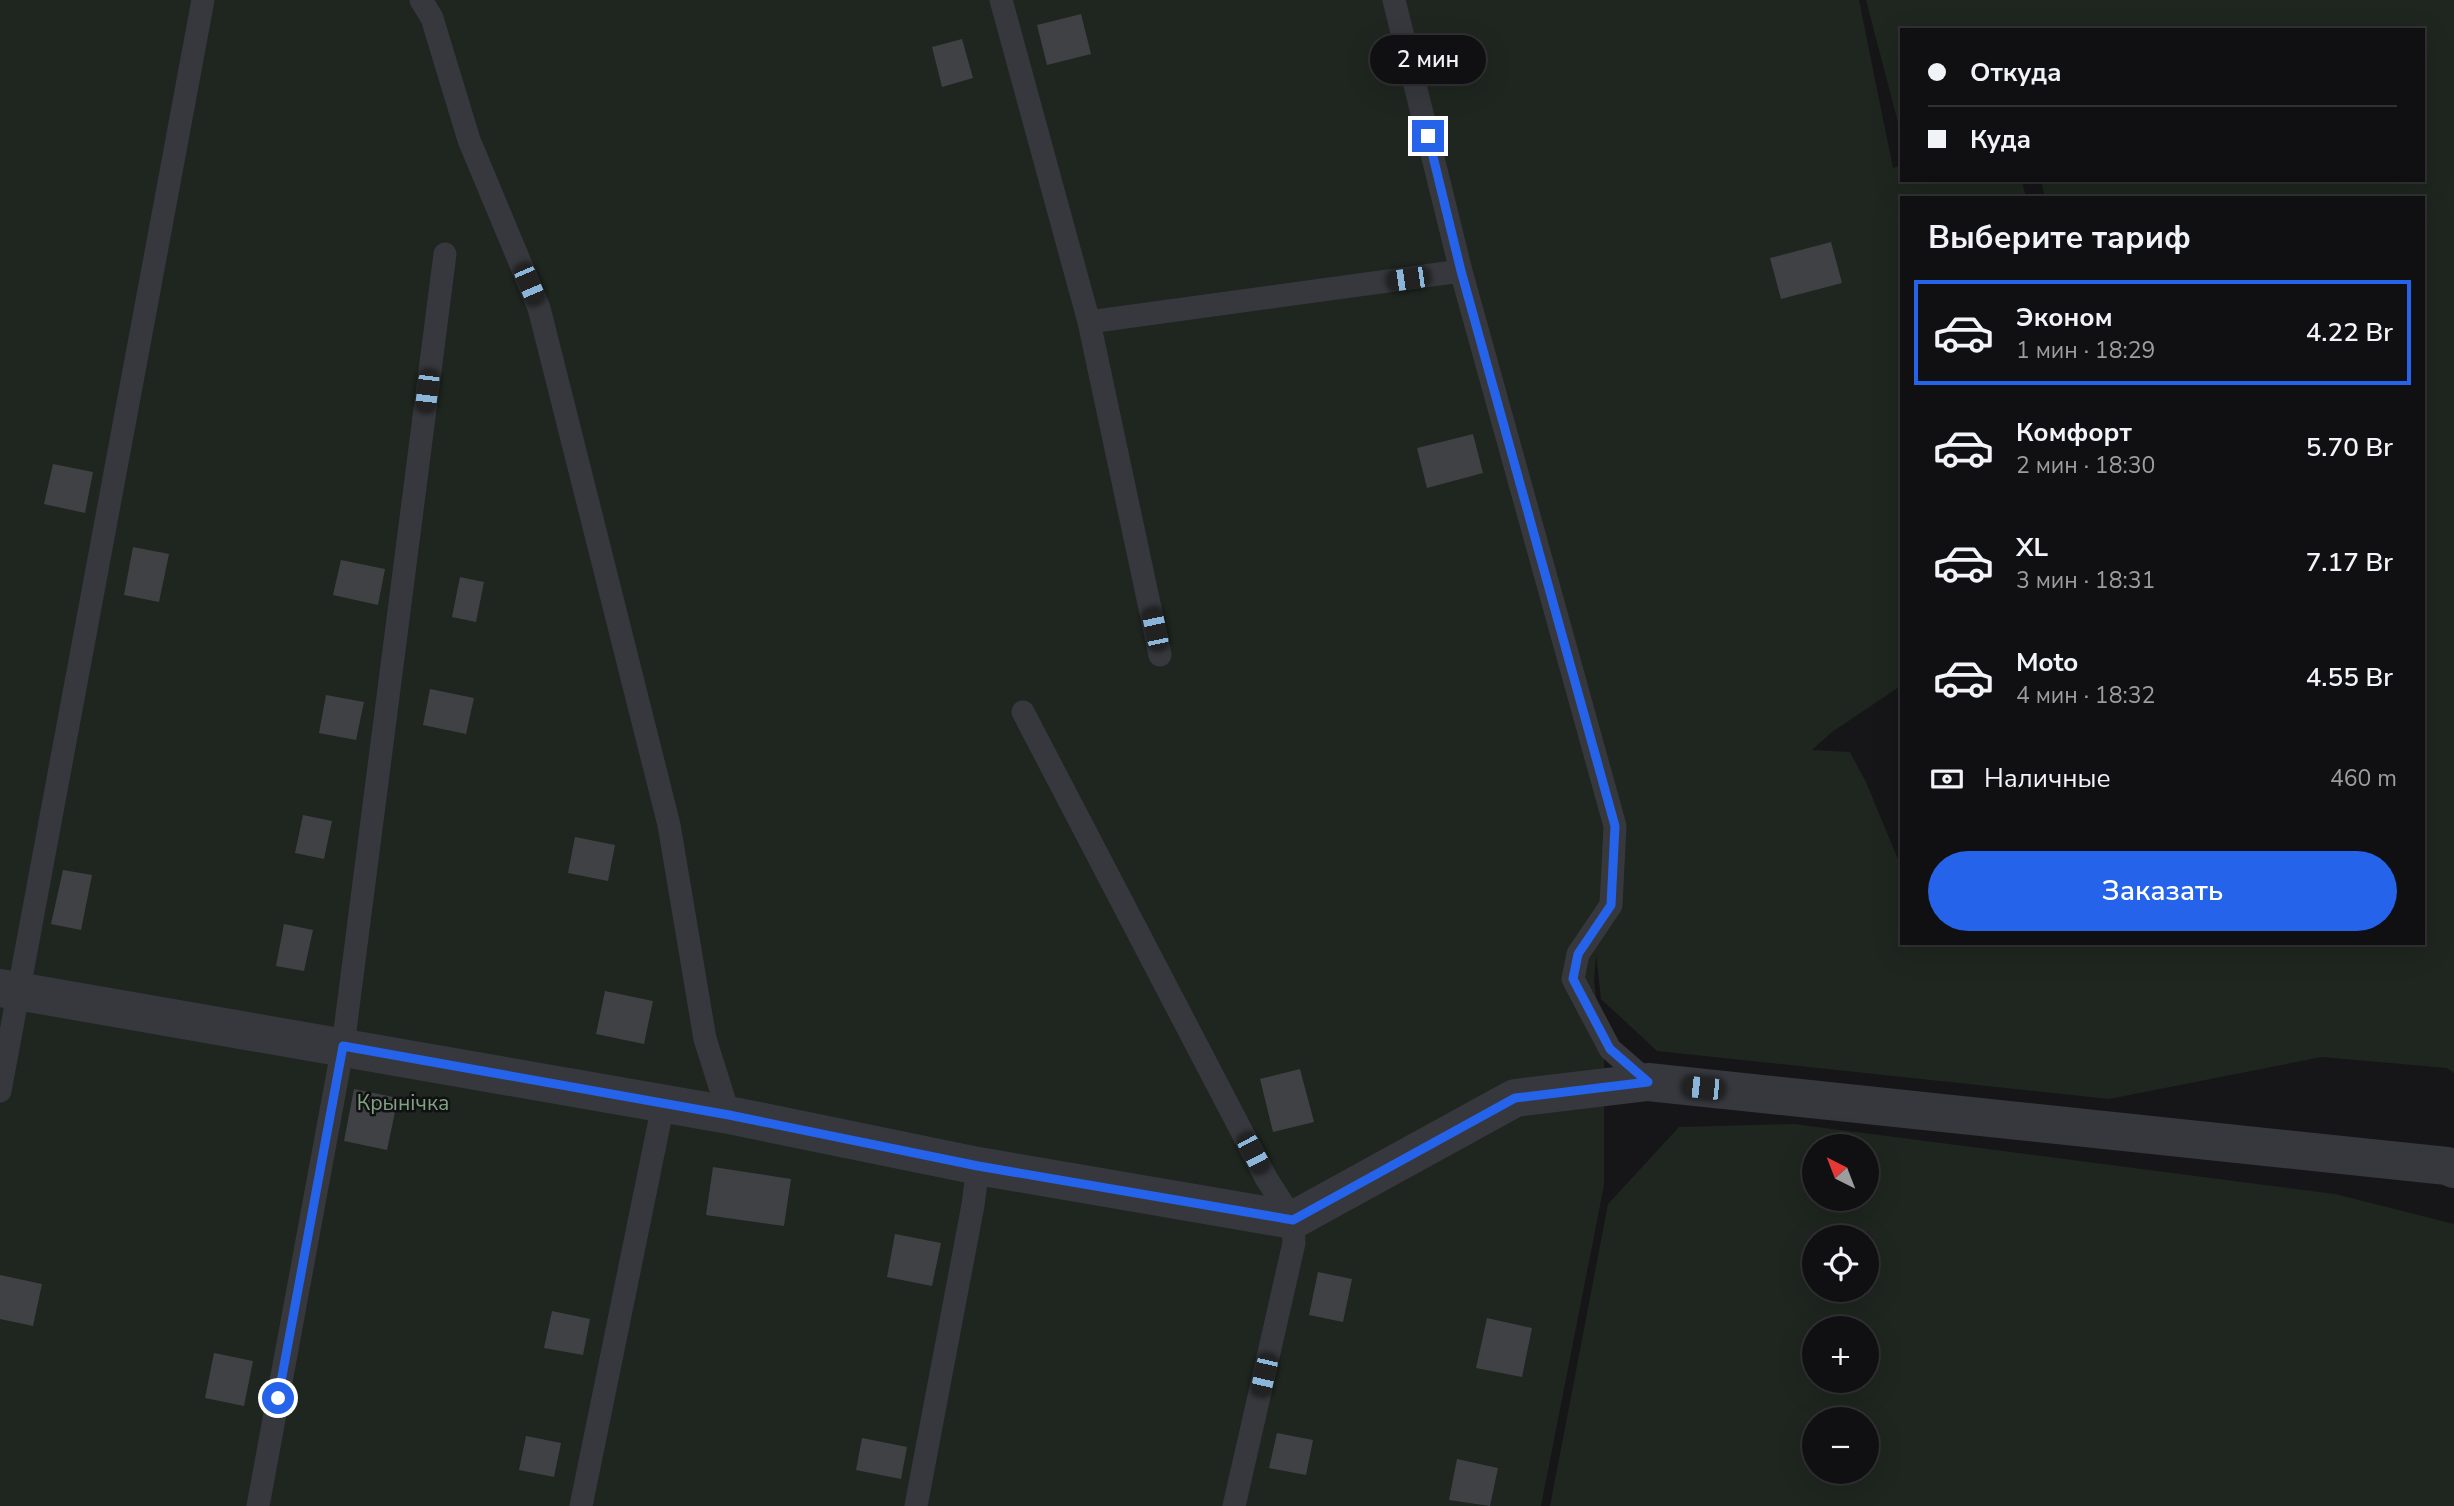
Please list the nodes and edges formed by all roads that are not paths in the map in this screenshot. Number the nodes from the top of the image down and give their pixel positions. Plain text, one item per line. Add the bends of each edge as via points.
1 (203, 0) edge
2 (421, 0) edge
3 (1001, 0) edge
4 (1394, 0) edge
5 (445, 254) dead end
6 (1461, 271) junction
7 (1089, 322) junction
8 (1160, 655) dead end
9 (1023, 712) dead end
10 (9, 990) edge
11 (343, 1046) junction
12 (1648, 1082) junction
13 (0, 1091) edge
14 (663, 1105) junction
15 (729, 1115) junction
16 (978, 1166) junction
17 (2454, 1169) edge
18 (1293, 1220) junction
19 (258, 1506) edge
20 (581, 1506) edge
21 (916, 1506) edge
22 (1234, 1506) edge

1 - 10 lane
2 - 15 lane via 432,18 469,140 539,309 669,825 705,1039
3 - 7 lane
4 - 6 lane
5 - 11 lane
6 - 7 lane
6 - 12 lane via 1615,826 1611,905 1578,954 1573,979 1610,1049
7 - 8 lane
9 - 18 lane via 1266,1178
10 - 11 street
10 - 13 lane
11 - 14 street
11 - 19 lane
12 - 17 street
12 - 18 street via 1515,1098
14 - 15 street
14 - 20 lane
15 - 16 street
16 - 18 street
16 - 21 lane
18 - 22 lane via 1294,1243

